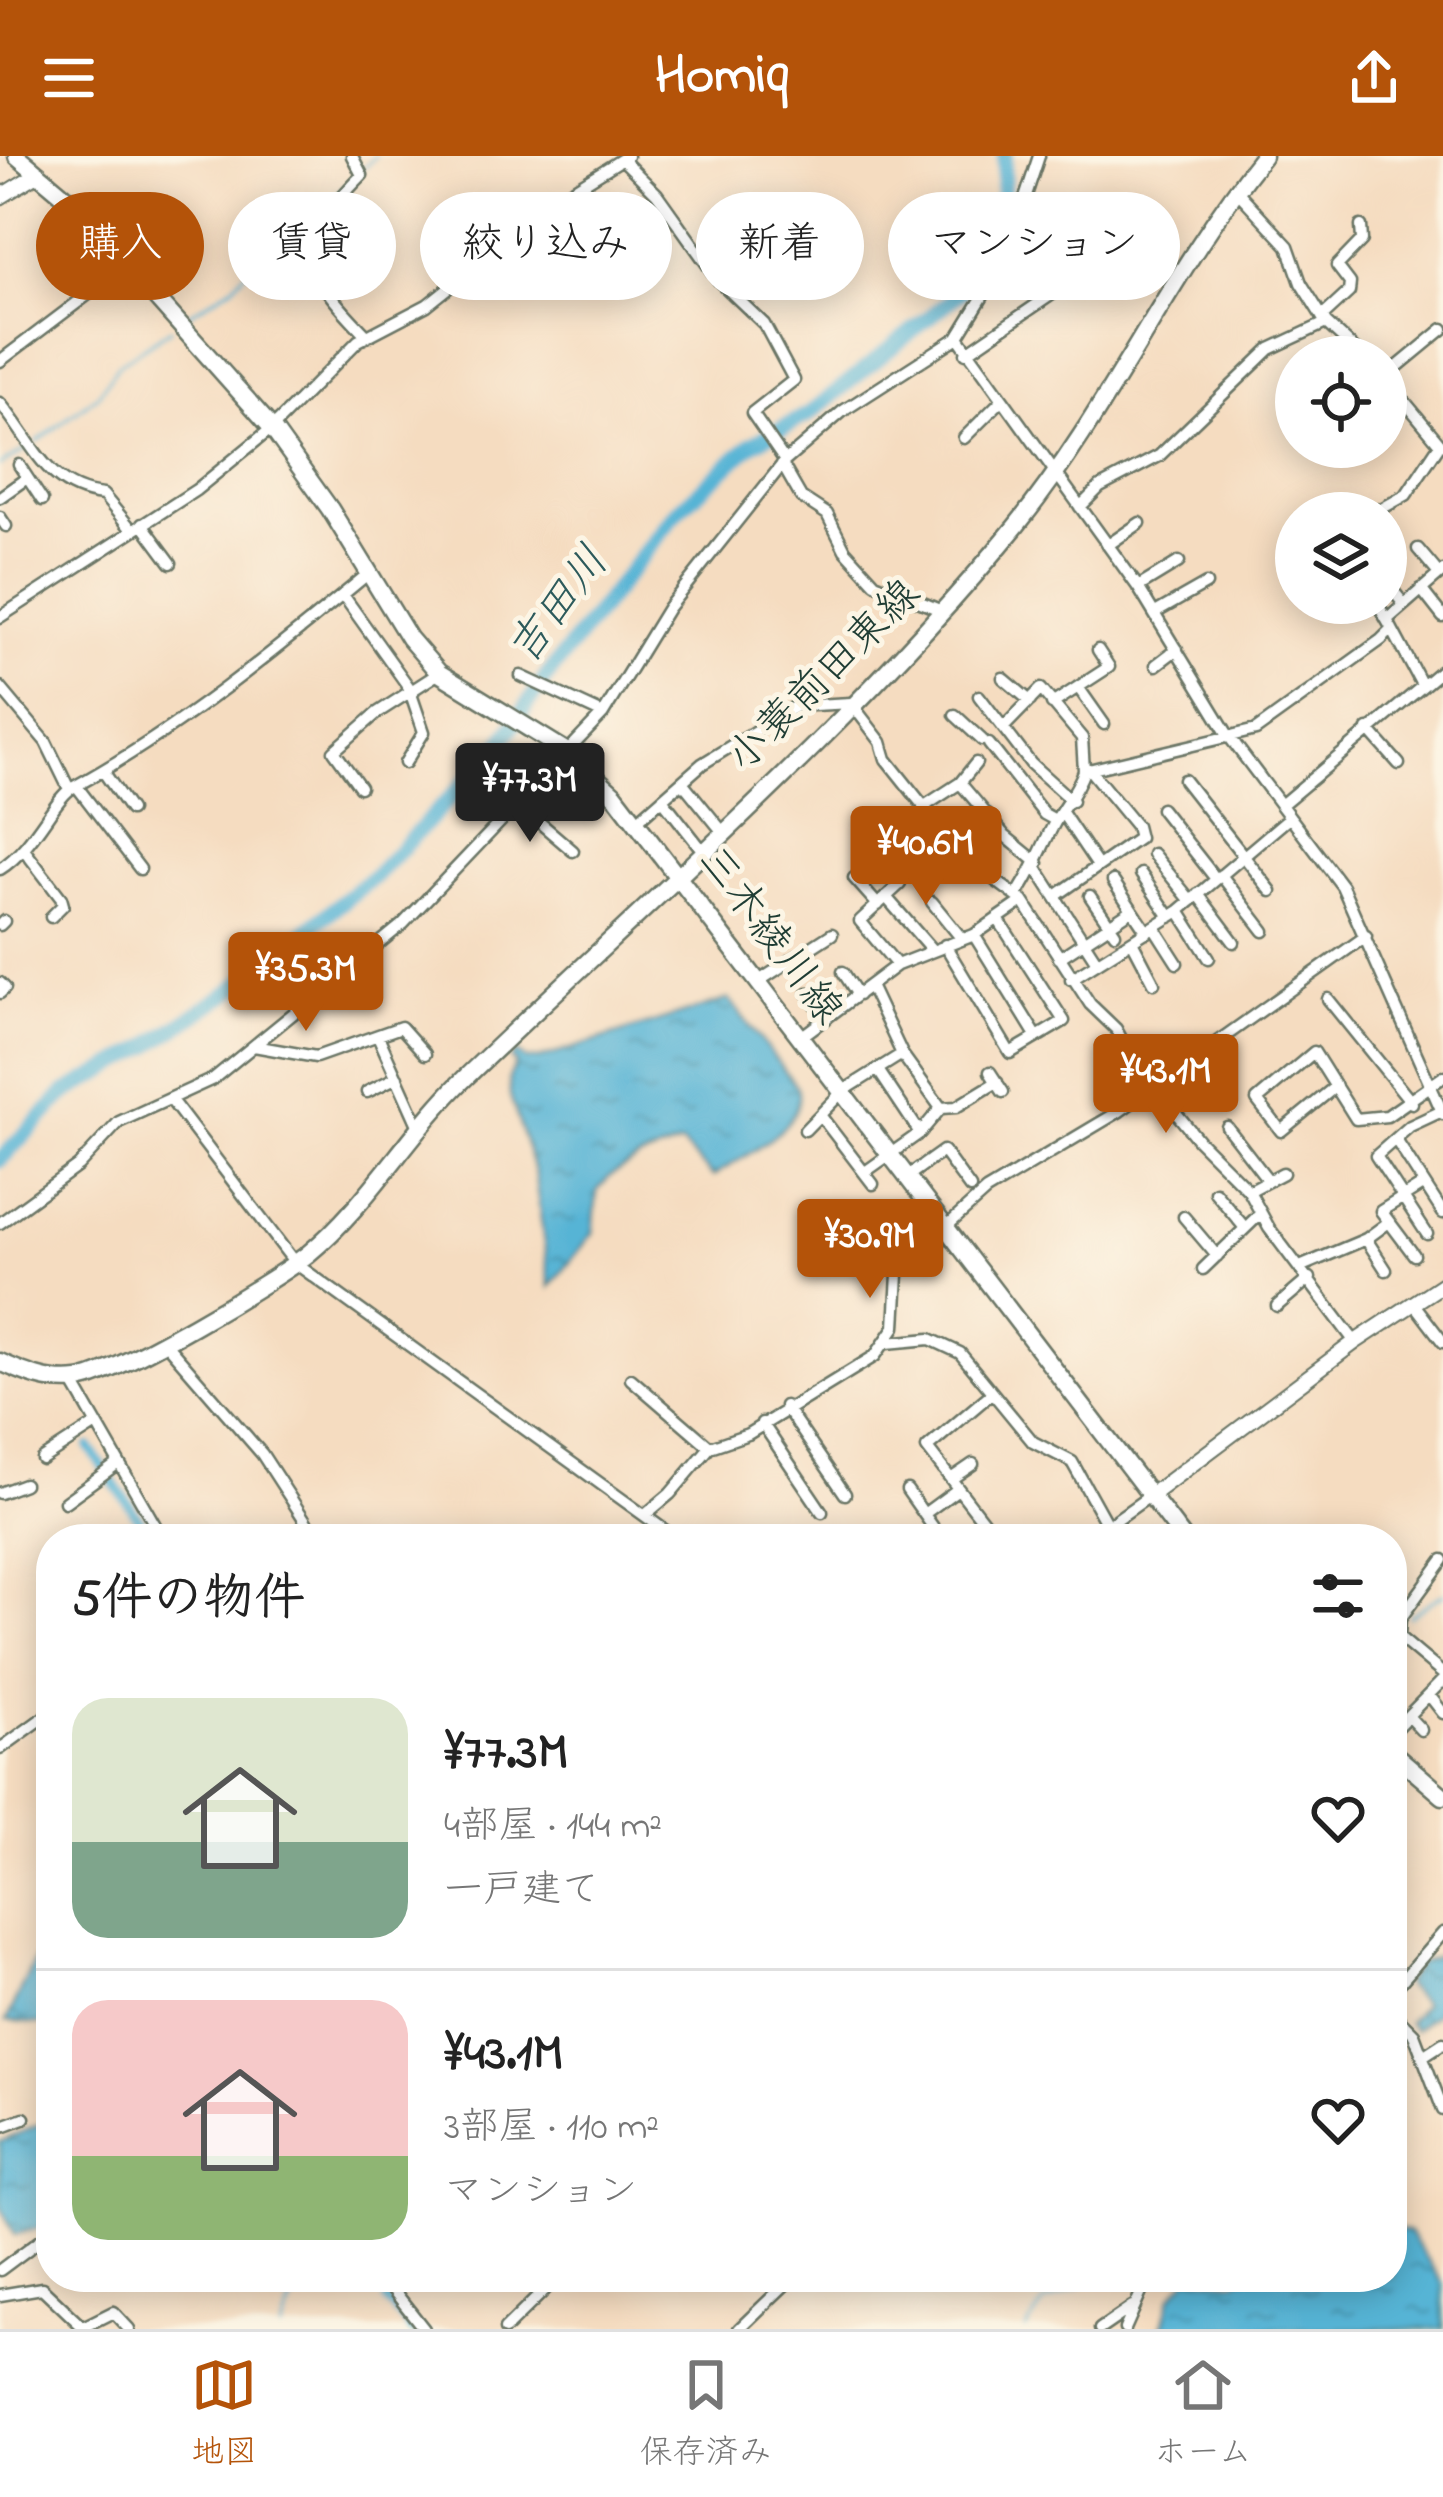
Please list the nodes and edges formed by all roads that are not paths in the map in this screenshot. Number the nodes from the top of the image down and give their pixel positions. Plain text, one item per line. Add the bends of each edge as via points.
1 (17, 156) edge
2 (352, 156) edge
3 (1039, 156) edge
4 (1263, 156) edge
5 (625, 158) edge
6 (39, 173) junction
7 (1237, 191) junction
8 (57, 192) edge
9 (0, 196) edge
10 (1360, 226) dead end
11 (81, 300) edge
12 (158, 300) edge
13 (1039, 300) edge
14 (1324, 320) junction
15 (1443, 329) edge
16 (367, 336) junction
17 (1341, 336) edge
18 (958, 337) junction
19 (966, 352) junction
20 (1407, 360) edge
21 (0, 361) edge
22 (1000, 402) junction
23 (0, 404) edge
24 (1407, 404) edge
25 (272, 428) junction
26 (964, 438) dead end
27 (1441, 446) edge
28 (784, 463) junction
29 (19, 465) dead end
30 (1055, 473) junction
31 (27, 478) junction
32 (1407, 495) edge
33 (0, 497) edge
34 (42, 500) dead end
35 (1080, 507) junction
36 (1140, 523) dead end
37 (137, 527) junction
38 (1108, 545) junction
39 (1418, 549) dead end
40 (1179, 562) dead end
41 (171, 563) dead end
42 (369, 573) junction
43 (1441, 573) edge
44 (1206, 584) dead end
45 (1138, 587) junction
46 (1421, 589) junction
47 (343, 595) junction
48 (1407, 600) edge
49 (942, 610) junction
50 (1155, 613) junction
51 (0, 616) edge
52 (1443, 617) edge
53 (1390, 624) edge
54 (1392, 624) edge
55 (1177, 649) junction
56 (1098, 650) dead end
57 (1156, 665) dead end
58 (1443, 669) edge
59 (439, 673) junction
60 (525, 677) dead end
61 (1003, 678) dead end
62 (1422, 685) junction
63 (0, 687) edge
64 (1078, 687) junction
65 (412, 693) junction
66 (979, 696) dead end
67 (1030, 701) junction
68 (851, 703) junction
69 (1052, 704) junction
70 (989, 708) junction
71 (603, 714) junction
72 (955, 715) dead end
73 (1104, 724) dead end
74 (1005, 726) junction
75 (969, 728) junction
76 (1368, 729) junction
77 (1228, 734) junction
78 (569, 753) junction
79 (405, 763) dead end
80 (976, 763) dead end
81 (1399, 764) dead end
82 (103, 770) junction
83 (1086, 770) junction
84 (1184, 780) dead end
85 (683, 783) junction
86 (960, 783) junction
87 (360, 787) dead end
88 (74, 788) junction
89 (662, 800) junction
90 (1072, 801) junction
91 (518, 804) junction
92 (1281, 805) junction
93 (922, 807) junction
94 (1161, 809) dead end
95 (130, 810) dead end
96 (1059, 817) junction
97 (1290, 817) junction
98 (636, 822) junction
99 (722, 831) junction
100 (26, 851) junction
101 (573, 851) dead end
102 (703, 851) junction
103 (1242, 853) junction
104 (1153, 854) dead end
105 (1037, 865) junction
106 (1098, 866) junction
107 (0, 869) edge
108 (140, 869) dead end
109 (887, 869) dead end
110 (1141, 874) dead end
111 (678, 875) junction
112 (1218, 877) junction
113 (854, 878) dead end
114 (1112, 881) dead end
115 (1271, 891) dead end
116 (1057, 895) junction
117 (1090, 896) dead end
118 (1019, 898) junction
119 (1195, 898) junction
120 (882, 901) junction
121 (932, 902) dead end
122 (1132, 910) junction
123 (1175, 914) junction
124 (51, 917) dead end
125 (998, 919) junction
126 (1112, 929) junction
127 (1150, 929) junction
128 (1264, 931) dead end
129 (832, 934) dead end
130 (1366, 936) junction
131 (968, 937) junction
132 (1132, 941) junction
133 (1234, 942) dead end
134 (1083, 943) junction
135 (946, 945) junction
136 (932, 950) junction
137 (1059, 958) junction
138 (1209, 958) dead end
139 (1096, 962) junction
140 (1177, 963) dead end
141 (897, 965) junction
142 (843, 972) dead end
143 (1071, 979) junction
144 (759, 982) junction
145 (0, 983) edge
146 (1154, 983) dead end
147 (870, 986) junction
148 (0, 993) edge
149 (808, 993) dead end
150 (858, 995) junction
151 (1328, 1000) dead end
152 (826, 1019) junction
153 (802, 1037) junction
154 (1037, 1037) junction
155 (379, 1038) junction
156 (254, 1046) junction
157 (425, 1054) dead end
158 (902, 1054) junction
159 (878, 1070) junction
160 (397, 1077) junction
161 (1438, 1081) edge
162 (997, 1082) dead end
163 (1154, 1082) junction
164 (1336, 1086) junction
165 (843, 1090) junction
166 (367, 1092) dead end
167 (171, 1100) junction
168 (1412, 1103) junction
169 (941, 1108) junction
170 (1443, 1113) edge
171 (820, 1115) junction
172 (418, 1125) junction
173 (1227, 1126) dead end
174 (805, 1130) dead end
175 (920, 1133) junction
176 (1396, 1141) junction
177 (892, 1155) junction
178 (1251, 1156) junction
179 (1229, 1170) junction
180 (865, 1172) junction
181 (1282, 1172) dead end
182 (908, 1176) junction
183 (1268, 1180) junction
184 (873, 1184) dead end
185 (1424, 1184) junction
186 (970, 1188) dead end
187 (1250, 1191) junction
188 (1215, 1192) dead end
189 (1403, 1197) junction
190 (1261, 1213) junction
191 (1443, 1213) edge
192 (1184, 1217) dead end
193 (0, 1222) edge
194 (1389, 1222) junction
195 (946, 1226) junction
196 (1245, 1228) junction
197 (1427, 1234) dead end
198 (1366, 1239) junction
199 (1414, 1255) dead end
200 (1216, 1256) junction
201 (295, 1263) junction
202 (1302, 1266) junction
203 (1203, 1269) dead end
204 (1386, 1270) dead end
205 (898, 1274) dead end
206 (1310, 1278) junction
207 (1443, 1285) edge
208 (1414, 1304) junction
209 (1277, 1306) dead end
210 (163, 1340) junction
211 (1355, 1342) junction
212 (1443, 1342) edge
213 (887, 1343) junction
214 (0, 1362) edge
215 (631, 1379) dead end
216 (72, 1381) junction
217 (992, 1393) junction
218 (785, 1406) junction
219 (763, 1423) junction
220 (93, 1426) junction
221 (710, 1447) junction
222 (42, 1460) dead end
223 (973, 1464) dead end
224 (111, 1468) junction
225 (24, 1484) dead end
226 (955, 1484) junction
227 (907, 1490) dead end
228 (0, 1492) edge
229 (845, 1494) dead end
230 (1151, 1495) junction
231 (65, 1502) dead end
232 (822, 1512) dead end
233 (924, 1514) junction
234 (645, 1515) junction
235 (152, 1524) edge
236 (307, 1524) edge
237 (657, 1524) edge
238 (931, 1524) edge
239 (986, 1524) edge
240 (1106, 1524) edge
241 (1110, 1524) edge
242 (1173, 1524) edge
243 (1443, 1560) edge
244 (1407, 1612) edge
245 (1407, 1646) edge
246 (1443, 1677) edge
247 (1429, 1695) junction
248 (1443, 1713) edge
249 (1408, 1716) joint
250 (36, 1723) edge
251 (1421, 1730) dead end
252 (0, 1749) edge
253 (1407, 1765) edge
254 (1443, 1796) edge
255 (1441, 1938) edge
256 (1407, 1975) edge
257 (1407, 2027) edge
258 (1443, 2043) edge
259 (1423, 2056) junction
260 (1443, 2110) edge
261 (24, 2118) dead end
262 (0, 2127) edge
263 (36, 2243) edge
264 (0, 2270) edge
265 (36, 2289) edge
266 (46, 2292) edge
267 (395, 2292) edge
268 (543, 2292) edge
269 (777, 2292) edge
270 (1140, 2292) edge
271 (0, 2295) edge
272 (1133, 2306) junction
273 (129, 2329) edge
274 (424, 2329) edge
275 (505, 2329) edge
276 (739, 2329) edge
277 (1100, 2329) edge
278 (1125, 2329) edge

1 - 6 main road, 三木綾川線
2 - 16 street via 362,175 319,219 310,242 320,283
3 - 18 street via 1004,262
4 - 7 main road, 小蓑前田東線
5 - 16 street via 569,192 427,305
5 - 28 street via 719,281 764,324 791,368 794,380 752,413
6 - 8 main road, 三木綾川線
6 - 9 street
7 - 14 street via 1288,246
7 - 30 main road, 小蓑前田東線
10 - 14 street via 1362,239 1337,266 1349,292
11 - 21 street
12 - 25 main road, 三木綾川線
13 - 19 street
14 - 17 street
14 - 35 street via 1270,349 1159,456
15 - 20 street
16 - 25 street
18 - 19 street
18 - 28 street via 843,411
19 - 22 street
22 - 26 street
22 - 30 street
23 - 37 street via 43,466 77,491 103,495
24 - 27 street
25 - 37 street
25 - 42 main road, 三木綾川線
27 - 32 street
28 - 49 street via 801,497 827,514 875,583
28 - 71 street via 668,608
29 - 31 street
30 - 35 street
30 - 49 main road, 小蓑前田東線
31 - 33 street
31 - 34 street
35 - 38 street
36 - 38 street
37 - 41 street
37 - 51 street
38 - 45 street
39 - 43 street
40 - 45 street
42 - 47 street
42 - 59 main road, 三木綾川線
43 - 46 street
44 - 50 street
45 - 50 street
46 - 48 street
46 - 52 street
47 - 65 street
47 - 82 street via 200,707
49 - 68 main road, 小蓑前田東線
50 - 55 street
53 - 77 street via 1330,681 1256,730
54 - 62 street
55 - 57 street
55 - 77 street
56 - 64 street via 1109,667
58 - 62 street
59 - 65 street
59 - 78 main road, 三木綾川線
60 - 71 street
61 - 67 street
62 - 76 street
63 - 88 street
64 - 69 street
64 - 73 street
65 - 79 street via 424,732
65 - 87 street via 334,751
66 - 70 street
67 - 69 street via 1041,689
67 - 74 street
68 - 85 street via 796,706
68 - 93 street
68 - 99 main road, 小蓑前田東線
69 - 83 street via 1082,738
70 - 74 street
70 - 75 street
71 - 78 street
72 - 75 street
74 - 90 street
75 - 96 street via 1044,814
76 - 81 street
76 - 92 street
77 - 83 street
77 - 92 street
78 - 91 street
78 - 98 main road, 三木綾川線
80 - 86 street
82 - 88 street
82 - 95 street
83 - 90 street
83 - 106 street via 1140,832
84 - 103 street
85 - 89 street
85 - 99 street
86 - 93 street
86 - 105 street
88 - 100 street
88 - 108 street
89 - 98 street
89 - 102 street
90 - 96 street
91 - 101 street
91 - 156 street via 368,957
92 - 97 street
93 - 118 street via 965,858
94 - 112 street
96 - 105 street
96 - 106 street
97 - 103 street
97 - 130 street via 1342,886
98 - 111 main road, 三木綾川線
99 - 102 main road, 小蓑前田東線
100 - 107 street
100 - 124 street via 61,898
102 - 111 main road, 小蓑前田東線
103 - 112 street
103 - 115 street
104 - 119 street
105 - 116 street
105 - 118 street
106 - 116 street
109 - 120 street via 900,884
110 - 123 street
111 - 144 main road, 三木綾川線
111 - 172 main road, 小蓑前田東線
112 - 119 street
112 - 128 street
113 - 120 street
114 - 122 street
116 - 134 street
117 - 126 street
118 - 125 street
118 - 137 street
119 - 123 street
119 - 133 street
120 - 136 street
120 - 141 street via 860,921
121 - 131 street
122 - 126 street
122 - 127 street
123 - 127 street
123 - 138 street
125 - 131 street
125 - 154 street via 1064,1021
126 - 134 street
127 - 132 street
127 - 140 street
129 - 144 street
130 - 161 street
130 - 163 street
131 - 135 street
131 - 154 street
132 - 139 street
132 - 146 street
134 - 137 street
134 - 139 street
135 - 136 street
135 - 154 street via 1010,1053
136 - 141 street
137 - 143 street
139 - 143 street
141 - 147 street
142 - 150 street
143 - 163 street
144 - 153 main road, 三木綾川線
145 - 148 street
147 - 150 street
147 - 158 street
149 - 152 street
150 - 152 street
151 - 168 street
152 - 153 street
153 - 165 main road, 三木綾川線
155 - 156 street via 316,1057
155 - 157 street via 401,1027
155 - 160 street
156 - 167 street
158 - 159 street
158 - 169 street
159 - 165 street
159 - 175 street
160 - 166 street
160 - 172 street
161 - 168 street
161 - 170 street
162 - 169 street
163 - 179 street
163 - 195 street via 1120,1112 986,1190
164 - 164 street via 1281,1131 1257,1100 1314,1052
164 - 168 street via 1356,1119
165 - 171 street
165 - 177 main road, 三木綾川線
167 - 193 street via 110,1128 78,1166
167 - 201 street
169 - 175 street
170 - 176 street
171 - 174 street
171 - 180 street
172 - 201 main road, 小蓑前田東線
173 - 178 street
175 - 177 street
176 - 185 street
176 - 189 street via 1376,1156
177 - 180 street
177 - 182 main road, 三木綾川線
178 - 179 street
178 - 183 street
179 - 187 street
180 - 184 street
181 - 183 street
182 - 186 street via 943,1151
182 - 195 main road, 三木綾川線
183 - 187 street
185 - 189 street
185 - 191 street
187 - 190 street
188 - 196 street
189 - 194 street via 1381,1210
189 - 197 street
190 - 196 street
190 - 202 street
192 - 200 street
194 - 198 street
194 - 199 street
195 - 230 main road, 三木綾川線
196 - 200 street
198 - 202 street
198 - 204 street
200 - 203 street
201 - 210 main road, 小蓑前田東線
201 - 234 street
202 - 206 street
205 - 213 street
206 - 209 street
206 - 211 street
207 - 208 street
208 - 211 street
208 - 212 street
210 - 216 main road, 小蓑前田東線
210 - 236 street via 262,1454
211 - 230 street
213 - 217 street via 946,1342
213 - 218 street
214 - 216 main road
215 - 221 street
216 - 220 street
217 - 226 street via 927,1448
217 - 240 street via 1033,1442 1072,1462
218 - 219 street
218 - 229 street
219 - 221 street
219 - 232 street
220 - 222 street
220 - 224 street
221 - 234 street
223 - 226 street
224 - 231 street
224 - 235 street
225 - 228 street
226 - 233 street
226 - 239 street
227 - 233 street
230 - 241 street
230 - 242 main road, 三木綾川線
233 - 238 street
234 - 237 street
243 - 244 street
245 - 246 street
246 - 247 street
247 - 248 street
247 - 249 street
249 - 251 street
250 - 252 street
253 - 254 main road
255 - 256 street
257 - 259 street
258 - 259 street
259 - 260 street
261 - 262 street
263 - 264 street
265 - 271 street
266 - 273 street via 82,2327 113,2312
267 - 274 street
268 - 275 street
269 - 276 street
270 - 272 street
272 - 277 street
272 - 278 street

